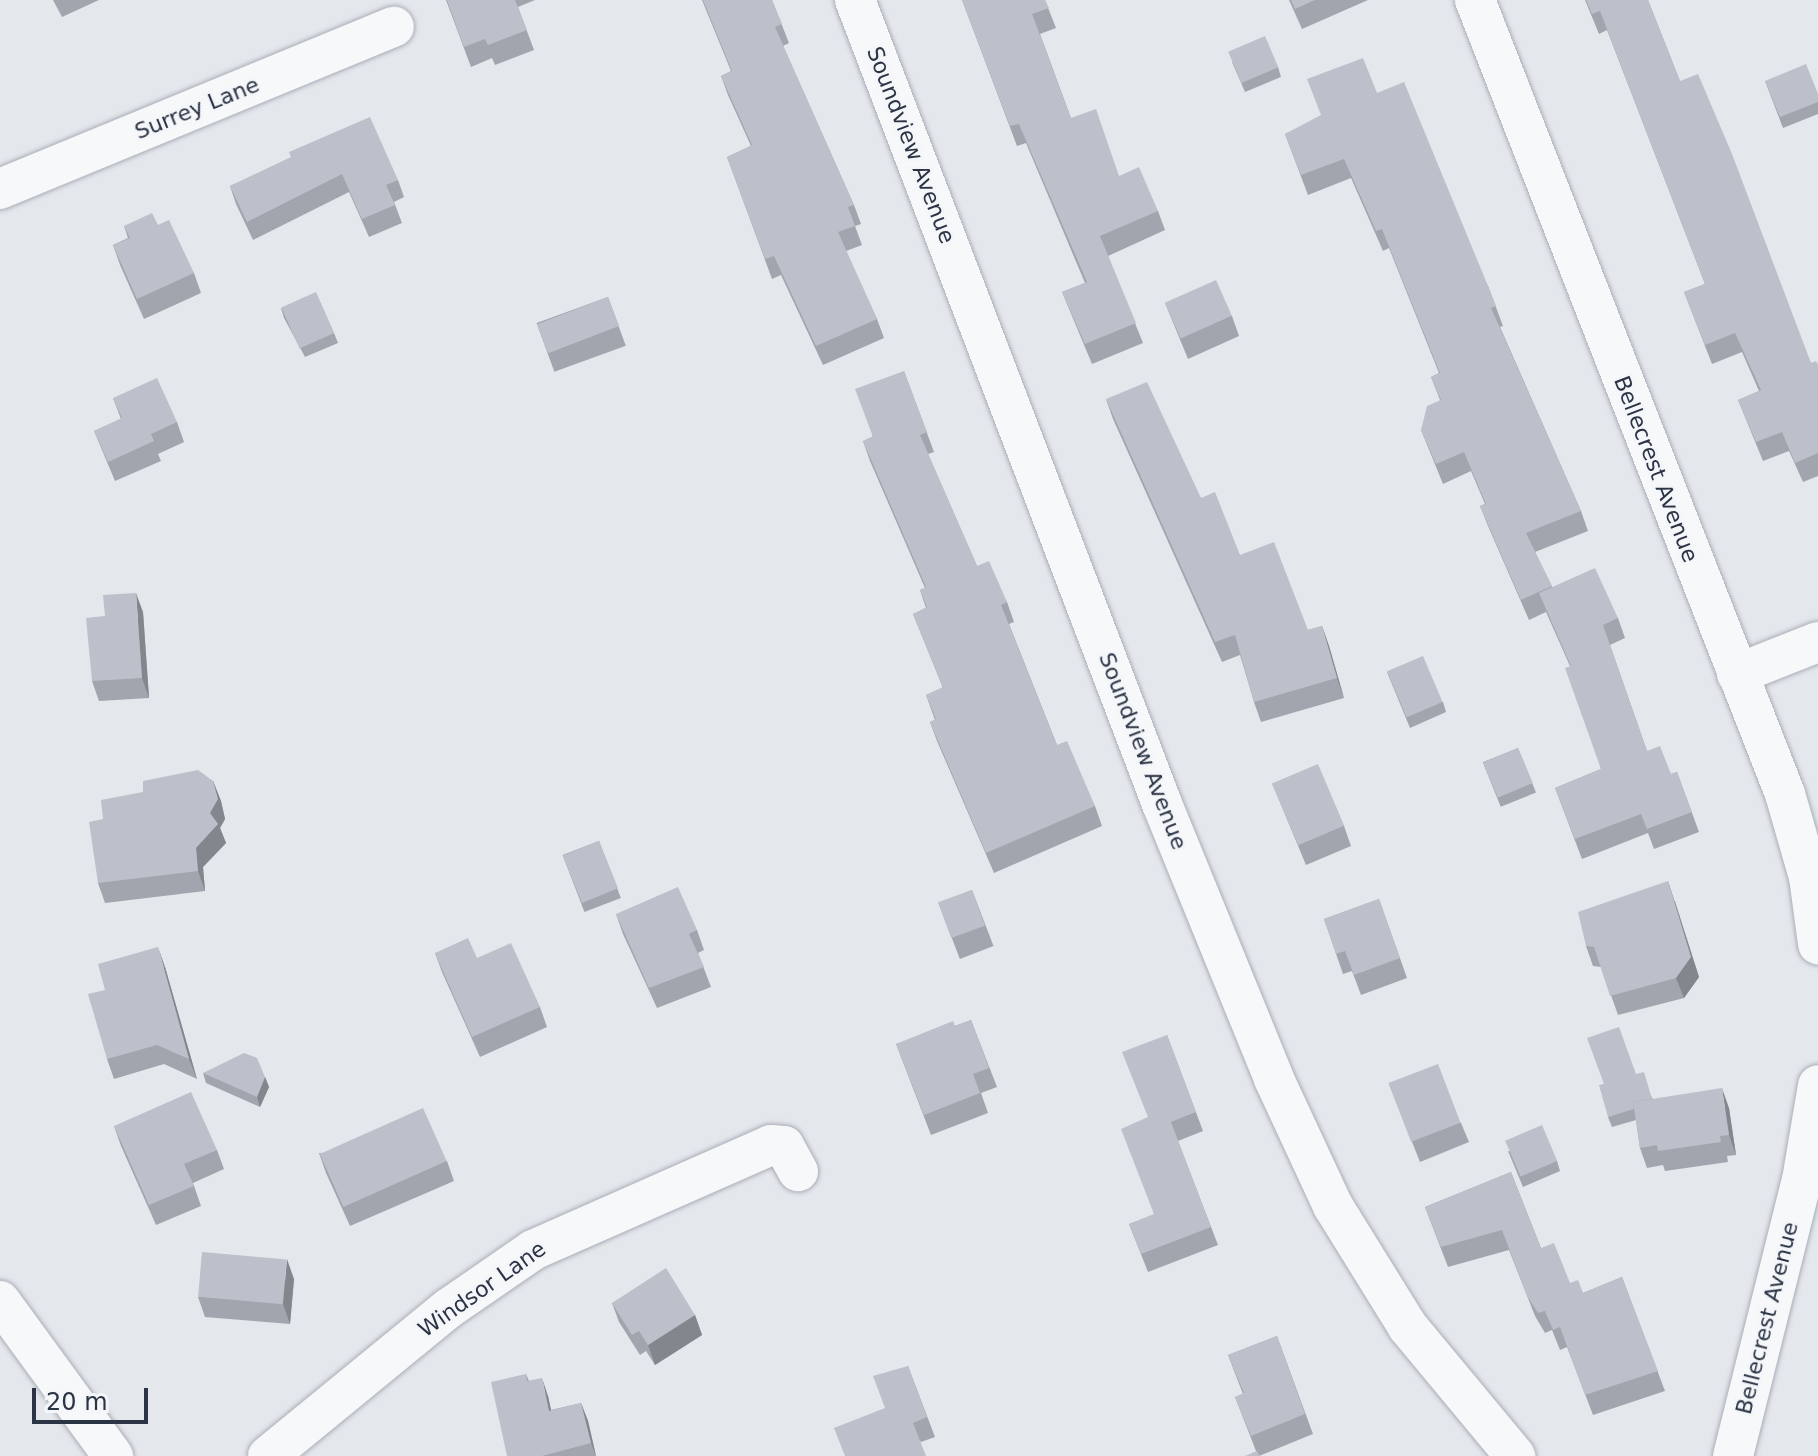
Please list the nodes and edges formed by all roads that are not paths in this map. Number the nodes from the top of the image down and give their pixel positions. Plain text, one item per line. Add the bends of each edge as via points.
1 (855, 0) edge
2 (1475, 0) edge
3 (394, 27) dead end
4 (0, 189) edge
5 (1818, 642) edge
6 (1737, 674) junction
7 (1818, 944) edge
8 (1818, 1085) edge
9 (798, 1171) dead end
10 (0, 1301) edge
11 (113, 1456) edge
12 (268, 1456) edge
13 (1515, 1456) edge
14 (1733, 1456) edge

1 - 13 street, Soundview Avenue via 1162,804 1274,1079 1333,1206 1408,1327
2 - 6 street, Bellecrest Avenue
3 - 4 street, Surrey Lane
5 - 6 street
6 - 7 street, Bellecrest Avenue via 1785,794 1809,877
8 - 14 street, Bellecrest Avenue via 1802,1180
9 - 12 street, Windsor Lane via 784,1146 771,1145 533,1250 449,1308
10 - 11 street

